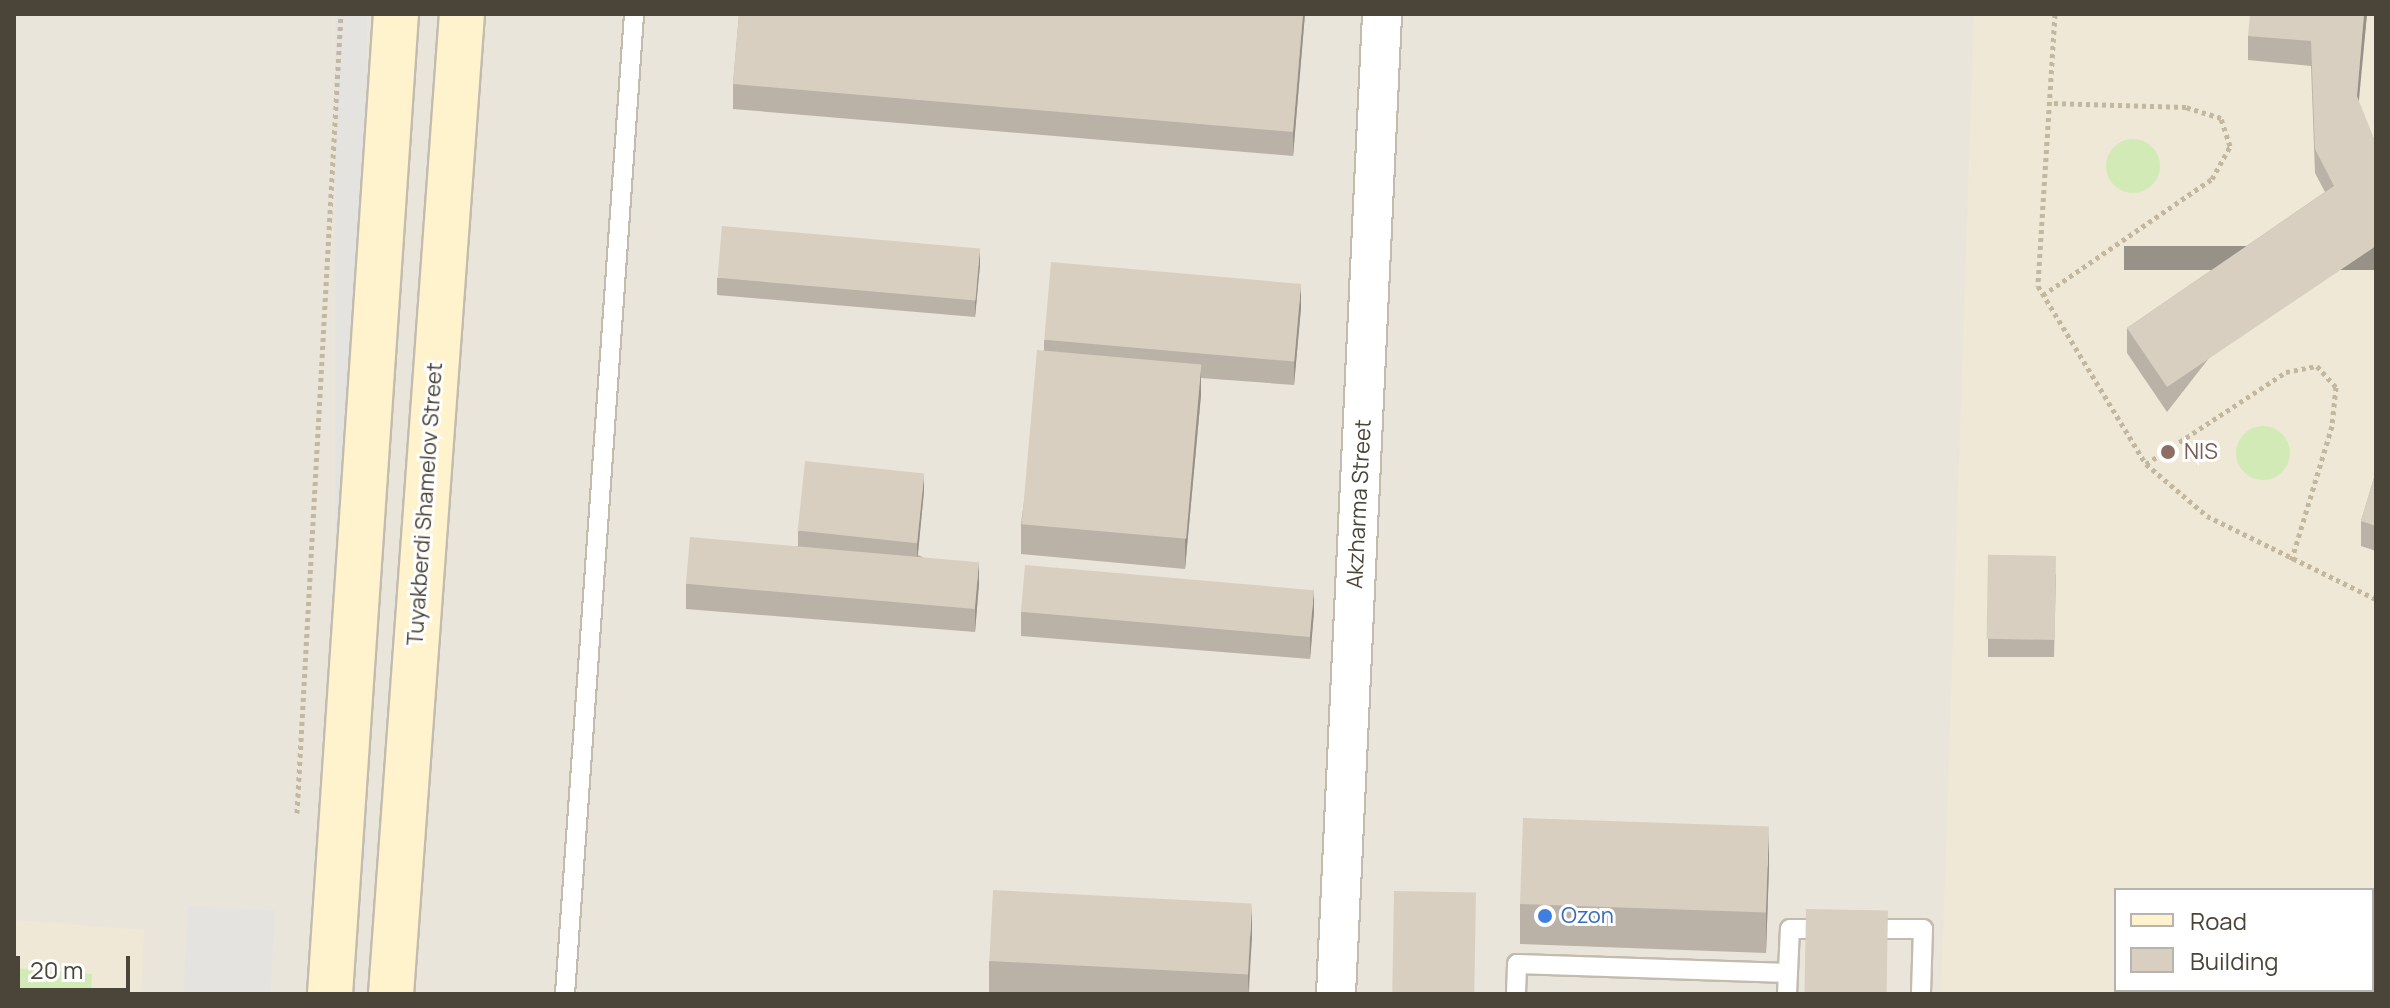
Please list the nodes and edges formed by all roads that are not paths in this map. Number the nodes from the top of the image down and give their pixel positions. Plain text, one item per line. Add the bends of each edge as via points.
1 (396, 14) edge
2 (462, 14) edge
3 (634, 14) edge
4 (1382, 14) edge
5 (1788, 973) junction
6 (330, 994) edge
7 (391, 994) edge
8 (565, 994) edge
9 (1336, 994) edge
10 (1516, 994) edge
11 (1787, 994) edge
12 (1921, 994) edge

1 - 6 street
2 - 7 street, Tuyakberdi Shamelov Street
3 - 8 lane
4 - 9 street, Akzharma Street
5 - 10 lane via 1517,964
5 - 11 lane
5 - 12 lane via 1790,929 1923,929

